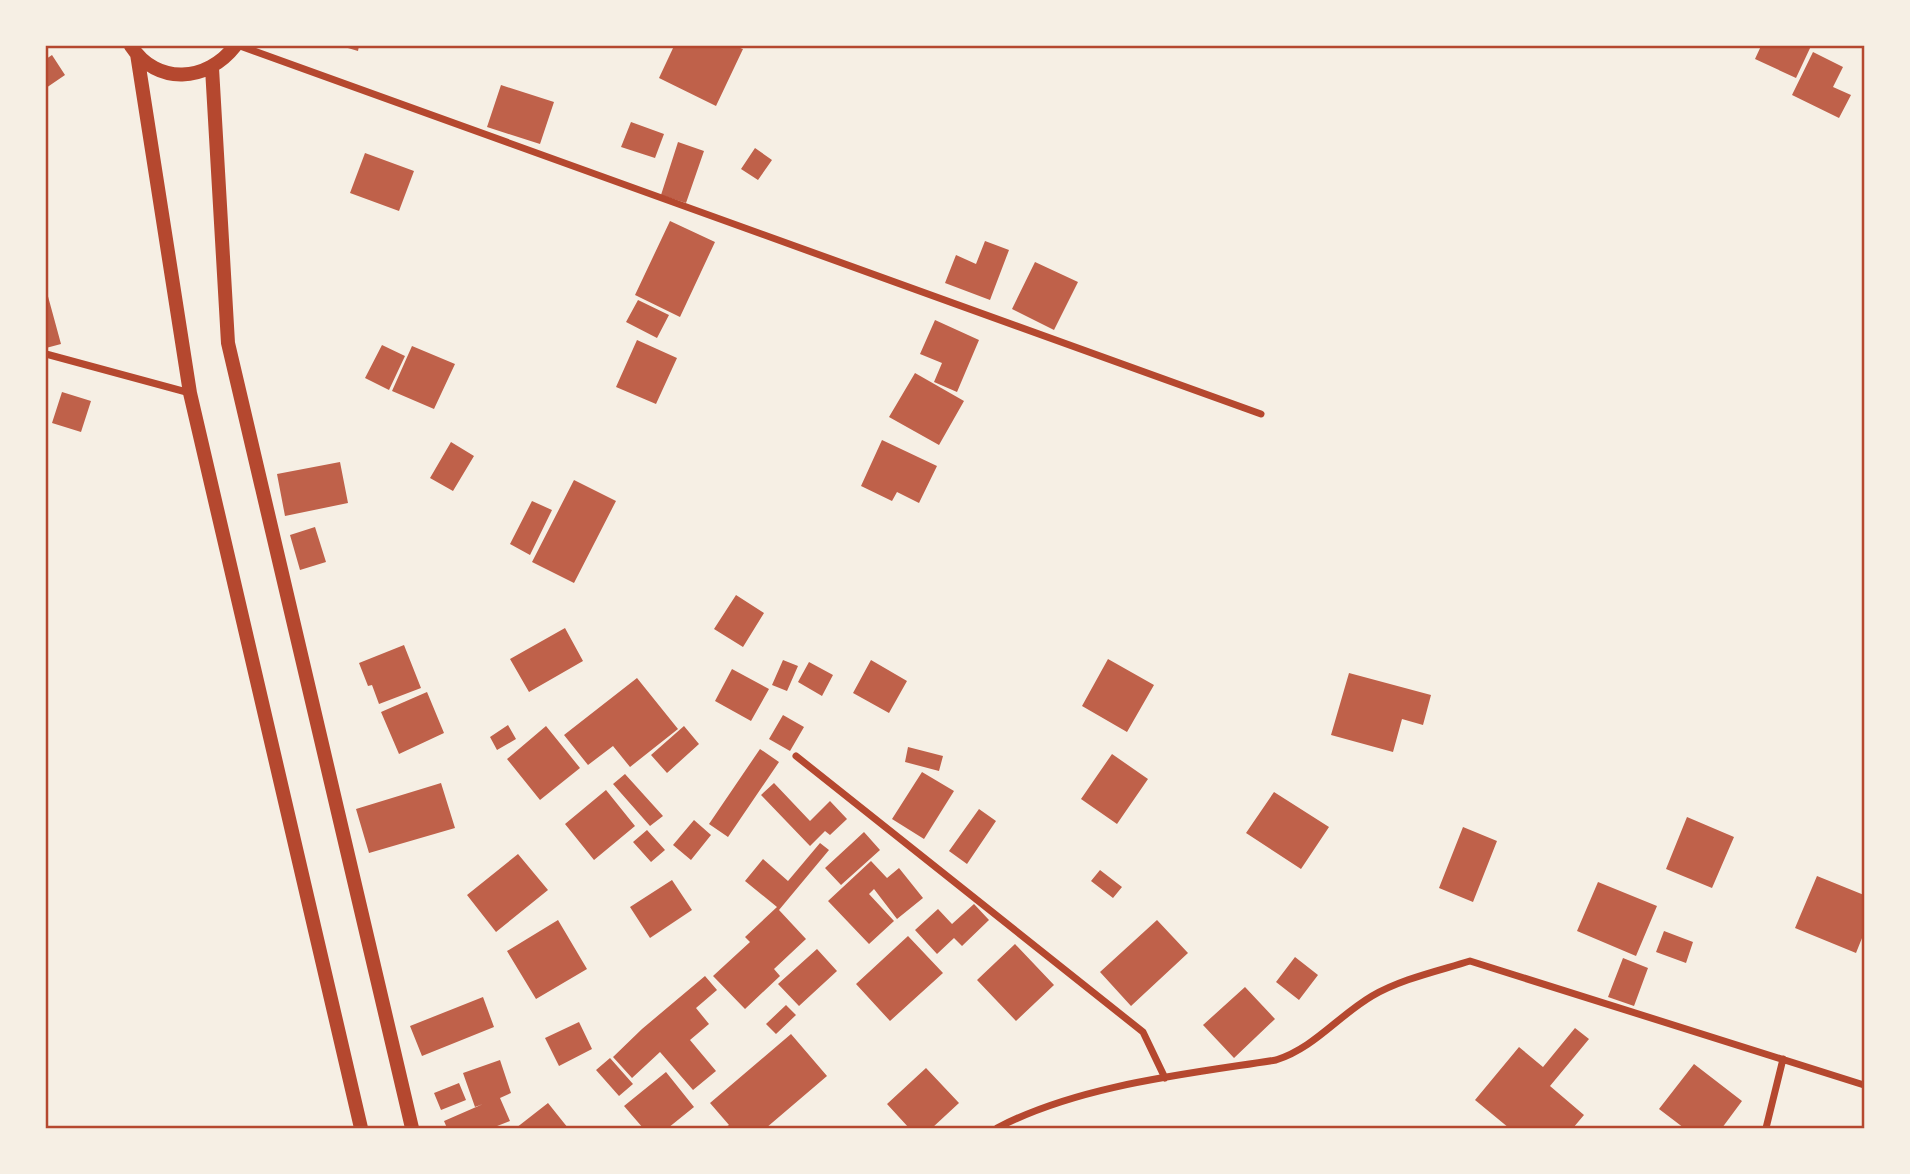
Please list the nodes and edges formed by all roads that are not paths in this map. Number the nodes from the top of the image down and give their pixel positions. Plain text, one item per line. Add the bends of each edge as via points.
1 (237, 46) edge
2 (134, 50) edge
3 (212, 68) junction
4 (46, 354) edge
5 (190, 393) junction
6 (1261, 414) dead end
7 (796, 756) dead end
8 (1783, 1059) junction
9 (1165, 1078) junction
10 (1864, 1085) edge
11 (361, 1129) edge
12 (412, 1129) edge
13 (997, 1129) edge
14 (1766, 1129) edge

1 - 3 main road
1 - 6 street
2 - 3 main road via 153,68 172,74
2 - 5 main road
3 - 12 main road via 228,343
4 - 5 street
5 - 11 main road
7 - 9 street via 1143,1032
8 - 9 street via 1470,961 1372,996 1295,1054
8 - 10 street
8 - 14 street
9 - 13 street via 1089,1094

